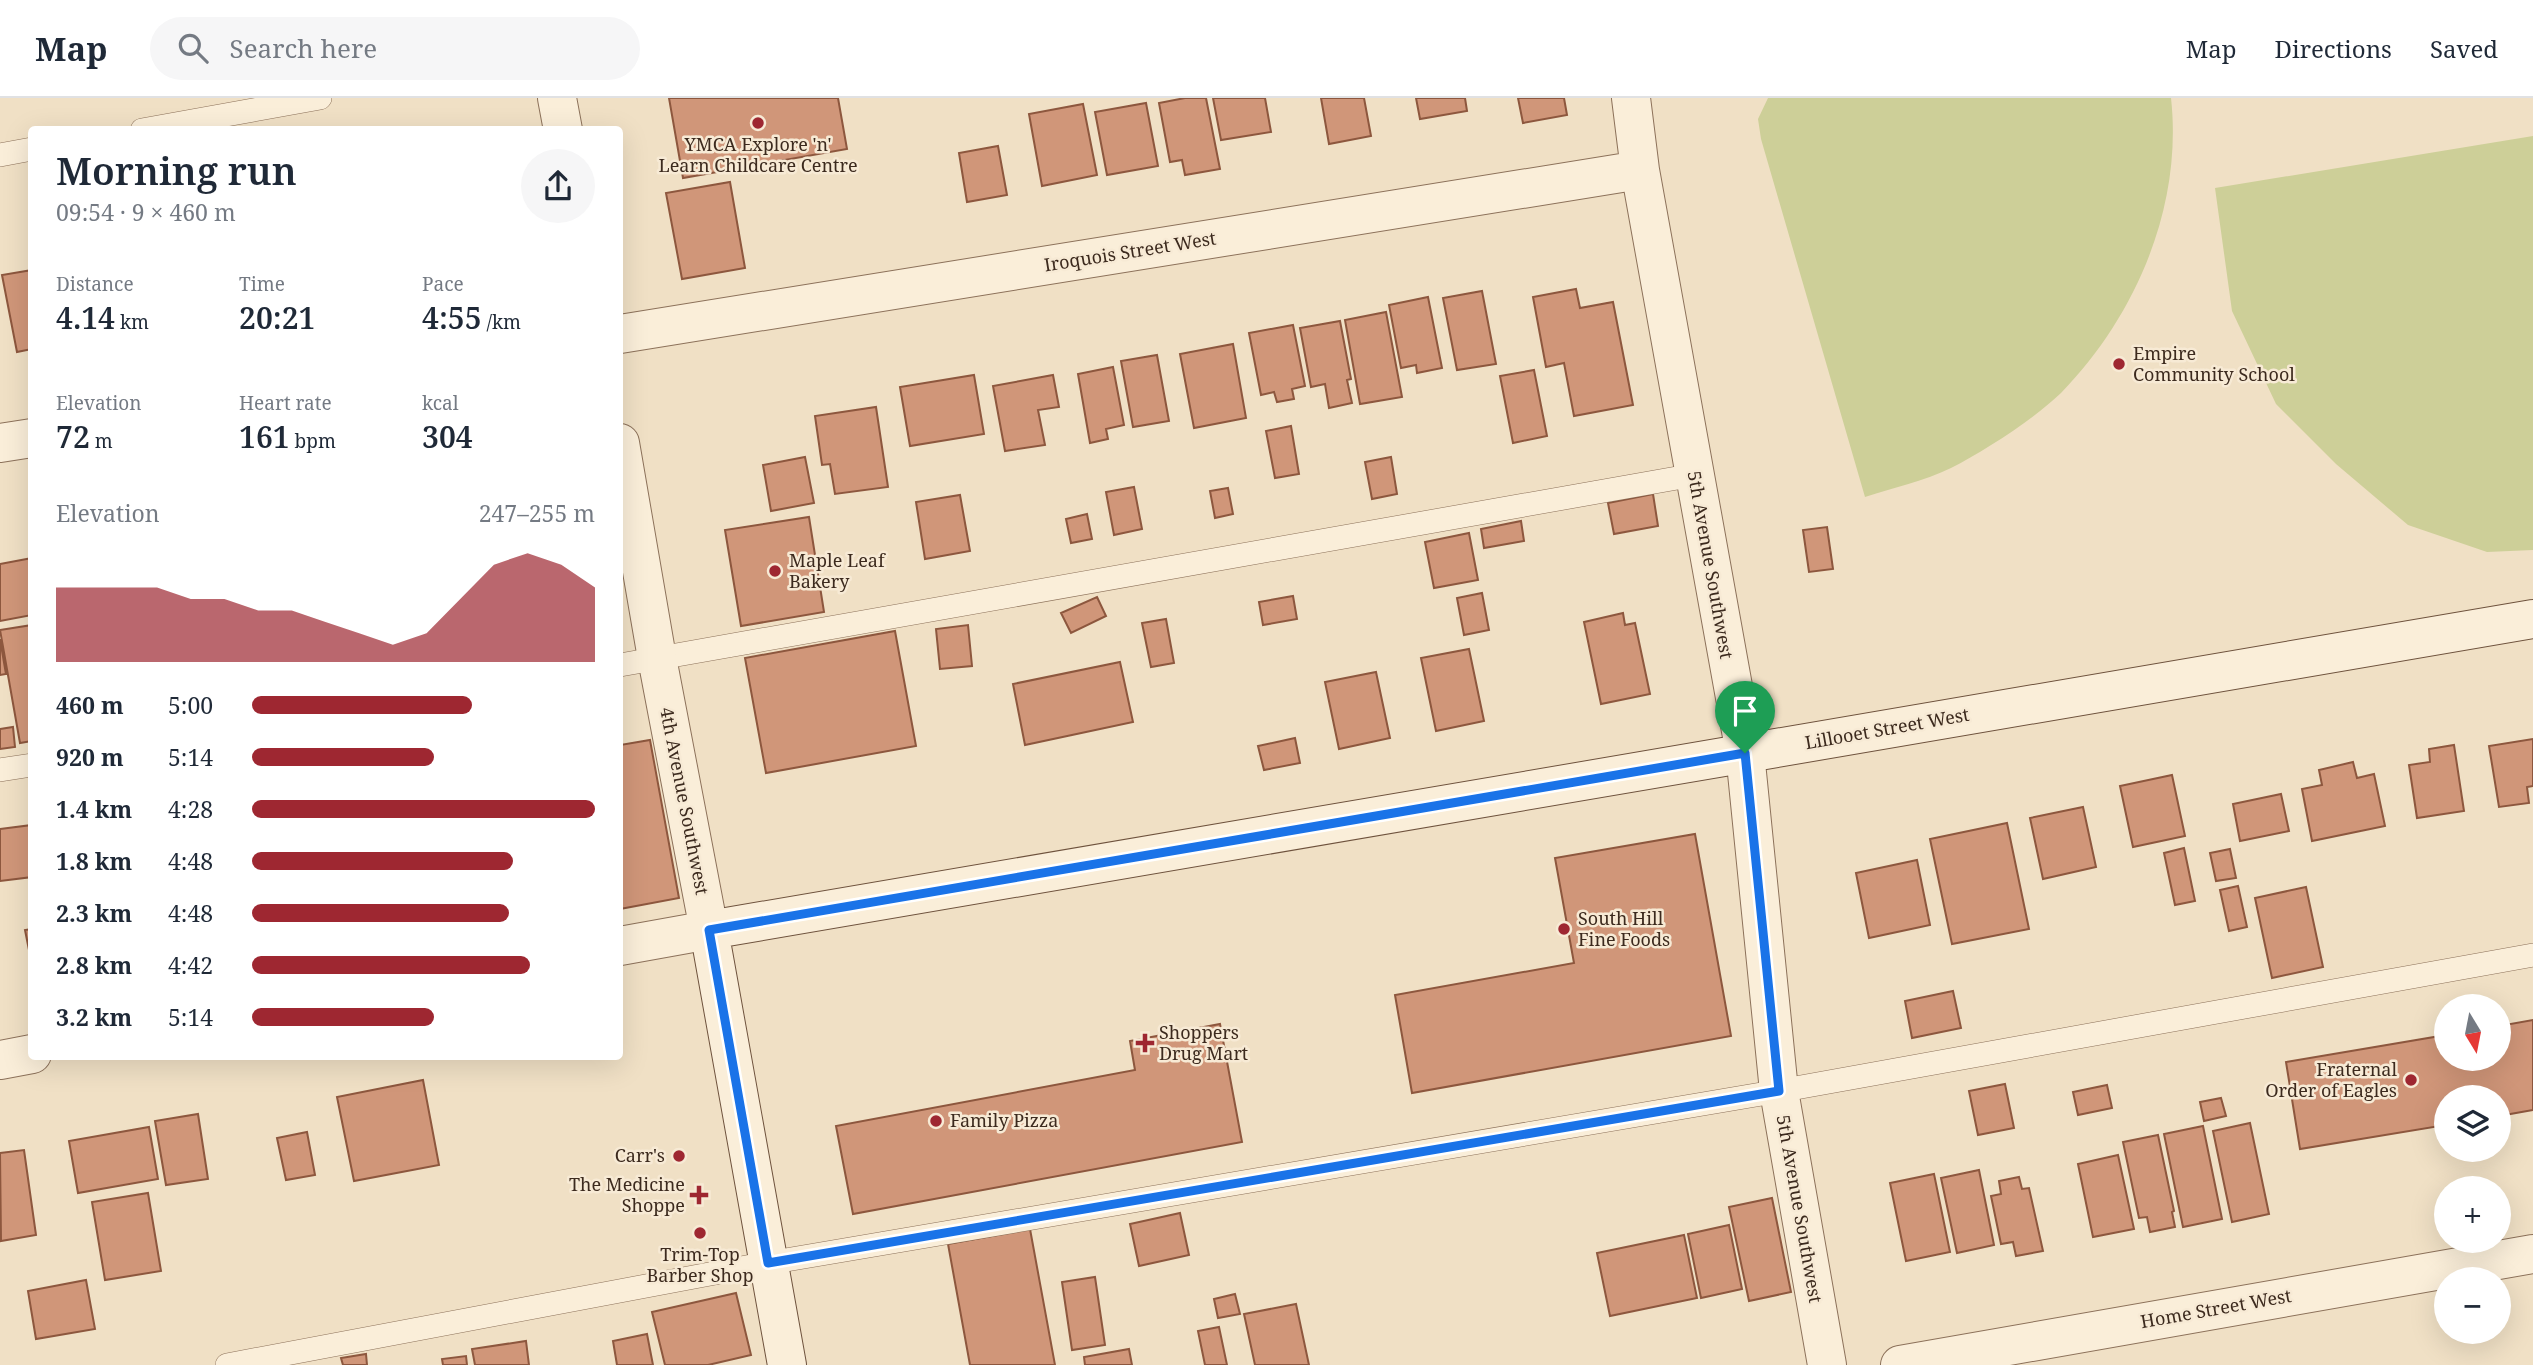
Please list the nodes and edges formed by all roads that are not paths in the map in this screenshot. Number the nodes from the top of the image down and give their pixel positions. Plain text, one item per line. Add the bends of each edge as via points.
1 (320, 98) edge
2 (558, 98) edge
3 (1631, 98) edge
4 (164, 126) edge
5 (562, 126) edge
6 (28, 150) edge
7 (0, 155) edge
8 (1640, 170) junction
9 (623, 334) edge
10 (28, 439) edge
11 (0, 443) edge
12 (623, 460) edge
13 (1694, 475) junction
14 (2533, 619) edge
15 (657, 658) junction
16 (623, 664) edge
17 (1745, 753) junction
18 (28, 766) edge
19 (0, 770) edge
20 (709, 930) junction
21 (623, 945) edge
22 (2533, 955) edge
23 (28, 1055) edge
24 (0, 1060) edge
25 (1779, 1091) junction
26 (2533, 1254) edge
27 (768, 1263) junction
28 (227, 1365) edge
29 (787, 1365) edge
30 (1827, 1365) edge
31 (1900, 1365) edge

1 - 4 lane
2 - 5 street
3 - 8 street, 5th Avenue Southwest
6 - 7 lane
8 - 9 street, Iroquois Street West
8 - 13 street, 5th Avenue Southwest
10 - 11 street
12 - 15 street, 4th Avenue Southwest
13 - 15 lane
13 - 17 street, 5th Avenue Southwest
14 - 17 street, Lillooet Street West
15 - 16 lane
15 - 20 street, 4th Avenue Southwest
17 - 20 street, Lillooet Street West
17 - 25 street, 5th Avenue Southwest
18 - 19 lane
20 - 21 street, Lillooet Street West
20 - 27 street, 4th Avenue Southwest
22 - 25 lane
23 - 24 street
25 - 27 lane
25 - 30 street, 5th Avenue Southwest
26 - 31 street, Home Street West
27 - 28 lane
27 - 29 street, 4th Avenue Southwest

